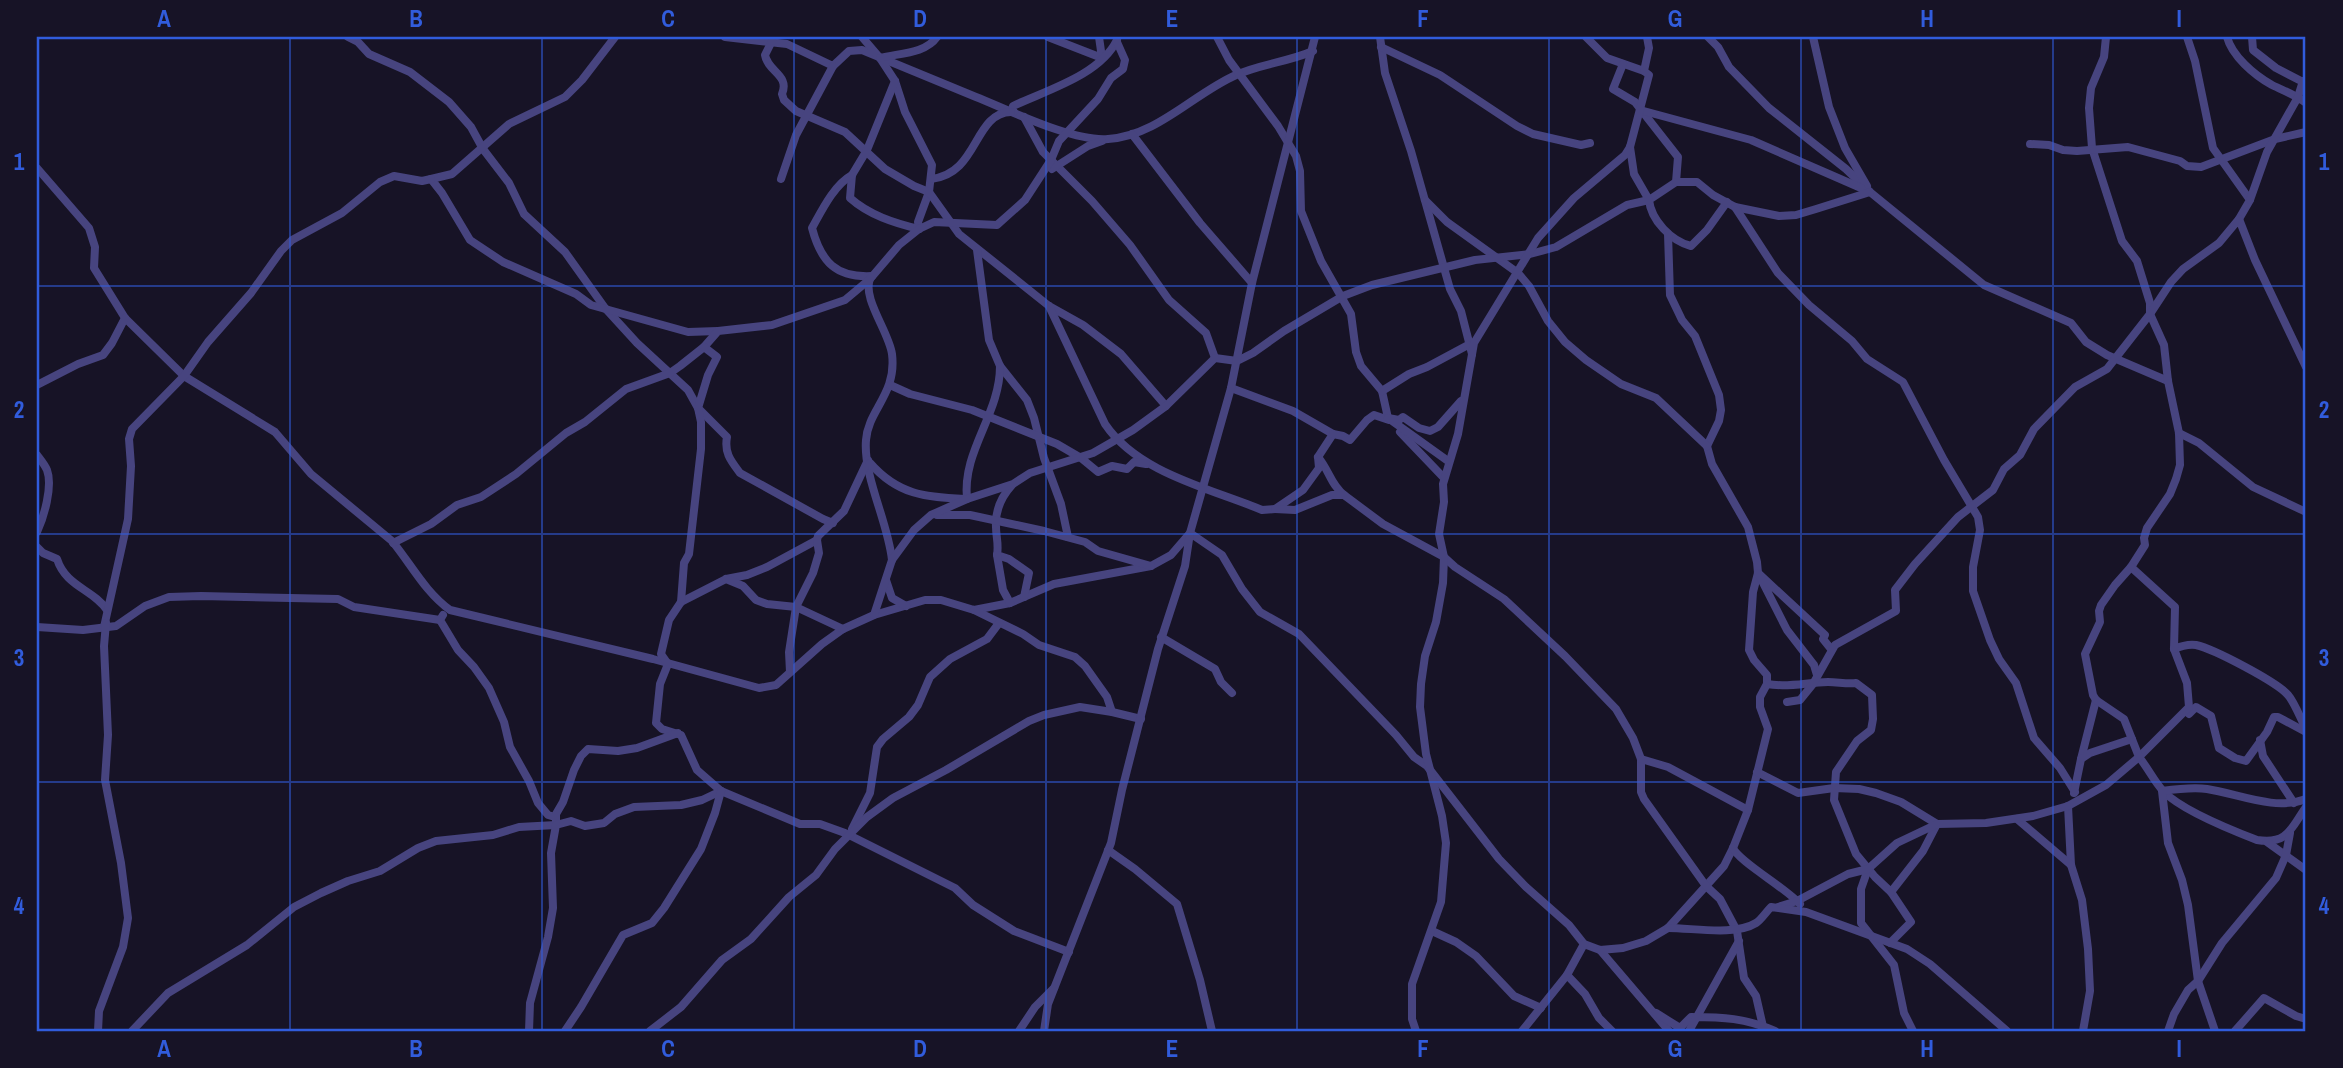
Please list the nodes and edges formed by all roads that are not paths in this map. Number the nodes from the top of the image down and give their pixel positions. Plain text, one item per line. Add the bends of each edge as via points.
1 (348, 37) edge
2 (615, 37) edge
3 (725, 37) edge
4 (862, 37) edge
5 (937, 37) edge
6 (1048, 37) edge
7 (1099, 37) edge
8 (1217, 37) edge
9 (1315, 37) edge
10 (1380, 37) edge
11 (1586, 37) edge
12 (1647, 37) edge
13 (1708, 37) edge
14 (1813, 37) edge
15 (2106, 37) edge
16 (2187, 37) edge
17 (2227, 37) edge
18 (2252, 37) edge
19 (1117, 39) edge
20 (778, 40) edge
21 (1381, 47) junction
22 (1313, 51) junction
23 (880, 58) junction
24 (1102, 58) junction
25 (1623, 64) junction
26 (834, 66) junction
27 (1643, 71) junction
28 (1240, 74) junction
29 (895, 81) junction
30 (2305, 83) edge
31 (2298, 97) junction
32 (2306, 103) edge
33 (1640, 110) junction
34 (1014, 112) junction
35 (807, 117) junction
36 (1024, 117) junction
37 (1066, 132) junction
38 (2306, 132) edge
39 (1132, 134) junction
40 (1108, 139) junction
41 (2275, 139) junction
42 (1289, 142) junction
43 (1590, 143) dead end
44 (2030, 145) dead end
45 (1630, 147) junction
46 (2092, 148) junction
47 (483, 149) junction
48 (867, 150) junction
49 (2221, 160) junction
50 (1054, 163) junction
51 (37, 168) edge
52 (852, 175) junction
53 (430, 179) junction
54 (781, 179) dead end
55 (931, 179) junction
56 (1676, 182) junction
57 (929, 192) junction
58 (1870, 192) junction
59 (1426, 200) junction
60 (1649, 200) junction
61 (2250, 200) junction
62 (1731, 204) junction
63 (2239, 219) junction
64 (954, 225) junction
65 (919, 229) junction
66 (1668, 234) junction
67 (977, 250) junction
68 (1530, 254) junction
69 (1496, 257) junction
70 (1444, 268) junction
71 (1518, 274) junction
72 (871, 277) junction
73 (1252, 283) junction
74 (1343, 296) junction
75 (1049, 306) junction
76 (605, 308) junction
77 (2150, 314) junction
78 (125, 318) junction
79 (718, 331) junction
80 (1468, 345) junction
81 (704, 346) junction
82 (1472, 354) junction
83 (1215, 358) junction
84 (2113, 359) junction
85 (1237, 361) junction
86 (1000, 366) junction
87 (2306, 367) edge
88 (670, 373) junction
89 (184, 376) junction
90 (2168, 381) junction
91 (37, 385) edge
92 (890, 385) junction
93 (1231, 388) junction
94 (1382, 391) junction
95 (1463, 398) junction
96 (1166, 406) junction
97 (698, 408) junction
98 (988, 418) junction
99 (1388, 418) junction
100 (2179, 433) junction
101 (1333, 435) junction
102 (1038, 437) junction
103 (1116, 440) junction
104 (1707, 446) junction
105 (37, 455) edge
106 (1318, 457) junction
107 (1081, 458) junction
108 (868, 460) junction
109 (1448, 461) junction
110 (1148, 464) junction
111 (1048, 467) junction
112 (1444, 478) junction
113 (1013, 484) junction
114 (1204, 488) junction
115 (1343, 495) junction
116 (967, 499) junction
117 (1973, 506) junction
118 (1275, 509) junction
119 (2306, 512) edge
120 (931, 516) junction
121 (996, 522) junction
122 (833, 523) junction
123 (37, 532) edge
124 (1190, 533) junction
125 (1068, 537) junction
126 (817, 540) junction
127 (393, 543) junction
128 (37, 547) edge
129 (997, 555) junction
130 (1444, 557) junction
131 (892, 559) junction
132 (1151, 566) junction
133 (2131, 567) junction
134 (1758, 573) junction
135 (726, 579) junction
136 (886, 580) junction
137 (1024, 597) junction
138 (681, 602) junction
139 (1010, 603) junction
140 (906, 606) junction
141 (796, 607) junction
142 (107, 608) junction
143 (450, 610) junction
144 (974, 610) junction
145 (874, 615) junction
146 (440, 620) junction
147 (999, 623) junction
148 (37, 627) edge
149 (104, 627) junction
150 (843, 629) junction
151 (1161, 637) junction
152 (1831, 649) junction
153 (2174, 649) junction
154 (668, 664) junction
155 (790, 672) junction
156 (1817, 675) junction
157 (1767, 684) junction
158 (1813, 684) junction
159 (1232, 693) dead end
160 (2096, 700) junction
161 (1787, 702) dead end
162 (1112, 712) junction
163 (1140, 719) junction
164 (2177, 720) junction
165 (2306, 731) edge
166 (678, 733) junction
167 (2132, 739) junction
168 (2260, 740) junction
169 (2139, 757) junction
170 (1641, 760) junction
171 (2081, 760) junction
172 (1432, 771) junction
173 (1757, 772) junction
174 (1834, 788) junction
175 (2162, 791) junction
176 (721, 792) junction
177 (2075, 792) junction
178 (2306, 799) edge
179 (2294, 803) junction
180 (2071, 804) junction
181 (2306, 807) edge
182 (1748, 810) junction
183 (2017, 819) junction
184 (555, 821) junction
185 (1937, 824) junction
186 (2290, 833) junction
187 (849, 835) junction
188 (2267, 842) junction
189 (1732, 848) junction
190 (1108, 850) junction
191 (2286, 855) junction
192 (2071, 865) junction
193 (1868, 869) junction
194 (2306, 870) edge
195 (1706, 886) junction
196 (1891, 892) junction
197 (1797, 901) junction
198 (1778, 907) junction
199 (1806, 912) junction
200 (1668, 928) junction
201 (1432, 931) junction
202 (1737, 931) junction
203 (1871, 935) junction
204 (1739, 941) junction
205 (1890, 943) junction
206 (1584, 944) junction
207 (1600, 950) junction
208 (1069, 952) junction
209 (1567, 975) junction
210 (2198, 981) junction
211 (1054, 988) junction
212 (1541, 1008) junction
213 (1656, 1013) junction
214 (1697, 1017) junction
215 (2306, 1019) edge
216 (1608, 1029) edge
217 (1763, 1029) edge
218 (98, 1031) edge
219 (132, 1031) edge
220 (529, 1031) edge
221 (565, 1031) edge
222 (650, 1031) edge
223 (1019, 1031) edge
224 (1044, 1031) edge
225 (1212, 1031) edge
226 (1416, 1031) edge
227 (1522, 1031) edge
228 (1669, 1031) edge
229 (1689, 1031) edge
230 (1775, 1031) edge
231 (1913, 1031) edge
232 (2007, 1031) edge
233 (2083, 1031) edge
234 (2168, 1031) edge
235 (2214, 1031) edge
236 (2235, 1031) edge

1 - 47 street via 369,54 410,72 449,102
2 - 47 street via 565,97 509,124
3 - 20 street
4 - 23 street
5 - 23 street via 923,50
6 - 24 street
7 - 24 street
8 - 28 street
9 - 22 street
10 - 21 street
11 - 25 street via 1607,58
12 - 27 street
13 - 58 street via 1747,88
14 - 58 street via 1829,107
15 - 46 street via 2104,57 2091,88
16 - 49 street via 2211,141
17 - 31 street via 2249,68 2269,84
18 - 30 street via 2253,50 2262,58
19 - 24 street
19 - 37 street via 1125,60 1123,69
20 - 26 street
20 - 35 street via 765,55 767,64 784,79 784,100
21 - 43 street via 1440,75 1533,134
21 - 59 street
22 - 28 street
22 - 42 street
23 - 26 street via 862,50 849,51
23 - 29 street
23 - 34 street
24 - 34 street via 1088,70 1013,106
25 - 27 street
25 - 33 street via 1613,89
26 - 35 street
27 - 33 street via 1649,75
28 - 39 street
28 - 42 street
29 - 48 street
29 - 55 street via 932,165
30 - 31 street
31 - 32 street
31 - 41 street
33 - 45 street
33 - 56 street via 1678,158
33 - 58 street via 1751,140
34 - 36 street
34 - 55 street via 993,118 957,170 945,178
35 - 48 street via 845,132
35 - 54 street
36 - 37 street
36 - 50 street
37 - 40 street
37 - 50 street
38 - 41 street
39 - 40 street
39 - 73 street
40 - 50 street
41 - 49 street
41 - 61 street
42 - 73 street
42 - 74 street via 1300,171 1301,211 1321,261
44 - 46 street
45 - 60 street via 1634,174
45 - 68 street via 1560,212
46 - 49 street via 2129,147 2193,167
46 - 77 street via 2122,242 2137,261
47 - 53 street via 452,174
47 - 76 street via 509,183 524,214 565,252
48 - 52 street
48 - 57 street via 885,169
49 - 61 street
50 - 64 street via 1025,200 997,225
50 - 83 street via 1130,245 1169,300 1206,333
51 - 78 street via 89,228 95,247 94,268
52 - 65 street via 850,198 858,205 894,223
52 - 72 street via 844,179 812,228 822,257 846,274
53 - 76 street via 470,240 503,262
53 - 89 street via 394,176 380,181 342,213 292,240
55 - 57 street
56 - 60 street
56 - 62 street via 1698,182
57 - 64 street
57 - 65 street
58 - 62 street via 1797,215 1779,216
58 - 84 street via 1984,285 2071,323 2086,342
59 - 69 street via 1447,222
59 - 70 street
60 - 66 street via 1650,212
60 - 68 street via 1627,205 1556,247
61 - 63 street
62 - 66 street via 1691,246
62 - 117 street via 1778,274 1867,359 1903,382
63 - 77 street via 2219,243 2183,269
63 - 87 street
64 - 65 street via 934,222
64 - 67 street
65 - 72 street
66 - 104 street via 1670,295 1695,336 1719,395 1719,421
67 - 75 street
67 - 86 street via 989,340
68 - 69 street
68 - 71 street
69 - 70 street
69 - 71 street
70 - 74 street
70 - 80 street
71 - 82 street via 1474,343
71 - 104 street via 1565,342 1621,384 1656,398
72 - 79 street via 845,300 816,311 772,325
72 - 92 street via 870,295 892,351
73 - 85 street
74 - 85 street
74 - 94 street via 1361,366
75 - 96 street via 1121,354
75 - 103 street
76 - 79 street via 688,332
76 - 88 street
77 - 84 street
77 - 90 street via 2164,345
78 - 89 street
78 - 91 street via 103,355
79 - 81 street
80 - 82 street
80 - 94 street
81 - 88 street
81 - 97 street via 717,356
82 - 95 street
83 - 85 street
83 - 96 street
84 - 90 street
84 - 117 street via 2107,369 2076,387 2034,429 1993,490
85 - 93 street
86 - 98 street
86 - 102 street via 1027,400
88 - 97 street
88 - 127 street via 626,389 516,474
89 - 127 street via 275,432 311,474
89 - 142 street via 132,429 128,519
90 - 100 street
92 - 98 street
92 - 108 street via 868,430
93 - 101 street via 1293,411
93 - 114 street
94 - 99 street
95 - 99 street via 1430,431 1403,417
95 - 109 street
96 - 103 street
97 - 122 street via 727,437 730,462 740,473
97 - 138 street via 701,449
98 - 102 street
98 - 116 street via 967,471
99 - 101 street via 1374,415 1367,419 1350,440
99 - 109 street
99 - 112 street
100 - 119 street via 2199,443 2253,488
100 - 133 street via 2176,479 2147,528 2145,545
101 - 106 street
102 - 107 street
102 - 111 street
103 - 107 street
103 - 110 street
104 - 134 street via 1712,464 1748,527
105 - 123 street via 47,470 48,482 46,510
106 - 115 street via 1333,487
106 - 118 street via 1319,468 1303,490
107 - 110 street via 1098,472 1112,466 1127,469 1134,462
107 - 111 street
108 - 116 street via 911,493
108 - 122 street via 844,511
108 - 131 street
109 - 112 street
110 - 114 street
111 - 113 street
111 - 125 street
112 - 130 street via 1438,534
113 - 116 street
113 - 121 street via 999,505
114 - 118 street via 1262,510
114 - 124 street
115 - 118 street via 1294,510
115 - 130 street via 1383,524
116 - 120 street
117 - 152 street via 1958,517 1895,590 1896,611
117 - 177 street via 1980,530 1972,580 1978,606 1999,659 2016,683 2034,738
120 - 121 street via 970,515
120 - 131 street
121 - 125 street
121 - 129 street
122 - 126 street
124 - 132 street via 1171,555
124 - 151 street via 1185,566
124 - 172 street via 1222,555 1259,612 1299,634
125 - 132 street
126 - 135 street via 767,567
126 - 141 street via 819,553 813,573
127 - 143 street via 435,598
128 - 142 street via 57,559 61,573
129 - 137 street via 1029,573
129 - 139 street
130 - 170 street via 1504,599 1599,691 1626,724
130 - 172 street via 1441,597 1421,684 1420,707
131 - 136 street
132 - 137 street via 1054,584
133 - 153 street via 2175,607
133 - 160 street via 2101,605 2100,622 2085,654 2090,690
134 - 152 street via 1825,635
134 - 156 street
134 - 157 street via 1749,650 1767,675
135 - 138 street
135 - 141 street via 743,586 757,600
136 - 140 street via 892,598
136 - 145 street
137 - 139 street
138 - 154 street via 669,620 661,654
139 - 144 street
140 - 144 street via 941,600
140 - 145 street
141 - 150 street
141 - 155 street
142 - 149 street
143 - 146 street
143 - 154 street
144 - 147 street
145 - 150 street
146 - 149 street via 354,607 338,599 201,596 169,597 116,626
146 - 184 street via 489,688 510,747 538,803
147 - 162 street via 1039,645 1076,657 1107,697
147 - 187 street via 988,639 950,659 930,677 909,718 877,747 870,793
148 - 149 street
149 - 218 street via 108,735 104,780 128,918 123,947 99,1011
150 - 155 street
151 - 159 street via 1215,669
151 - 163 street
152 - 156 street
153 - 164 street via 2189,692 2189,707
153 - 165 street via 2194,644 2262,676 2291,697
154 - 155 street via 759,688 776,685
154 - 166 street via 660,684 656,723
156 - 158 street
157 - 158 street
157 - 173 street via 1760,707 1768,729
158 - 161 street via 1800,700
158 - 174 street via 1856,682 1872,695 1871,730 1846,754
160 - 167 street via 2124,719
160 - 171 street
162 - 163 street
162 - 187 street via 1065,709 1029,721 893,798
163 - 190 street
164 - 168 street via 2200,708 2214,721 2219,748 2246,761
164 - 169 street
165 - 168 street via 2274,717
166 - 176 street via 697,770
166 - 184 street via 636,748 588,748
167 - 169 street
167 - 171 street
168 - 179 street via 2263,756
169 - 175 street
169 - 180 street via 2106,785
170 - 182 street via 1668,767
170 - 195 street via 1644,799
171 - 177 street
172 - 201 street via 1446,843 1441,902
172 - 206 street via 1499,859
173 - 174 street via 1798,793
173 - 182 street
174 - 185 street via 1889,797
174 - 193 street via 1839,814 1856,854
175 - 179 street via 2205,789 2255,801
175 - 188 street via 2185,808
175 - 210 street via 2168,843 2188,905
176 - 184 street via 681,805 634,807 604,824
176 - 187 street via 800,824 820,824
176 - 221 street via 701,849 664,908 652,923 622,935
177 - 180 street
178 - 179 street
180 - 183 street
180 - 192 street
181 - 186 street
182 - 189 street
183 - 185 street
183 - 192 street
184 - 219 street via 493,835 436,841 380,871 321,893 168,993
184 - 220 street via 553,908 530,1003
185 - 193 street via 1897,844
185 - 196 street via 1923,851
186 - 188 street
186 - 191 street
187 - 208 street via 955,888 1014,931
187 - 222 street via 816,875
188 - 191 street
189 - 195 street via 1724,866
189 - 197 street via 1737,857
190 - 208 street
190 - 225 street via 1177,904
191 - 194 street
191 - 210 street via 2267,891 2222,943
192 - 233 street via 2082,900 2088,950 2090,991
193 - 196 street
193 - 197 street via 1848,874
193 - 203 street via 1861,889 1861,923
195 - 200 street
195 - 202 street via 1720,899
196 - 205 street via 1910,922
197 - 198 street
197 - 199 street
198 - 199 street
198 - 202 street via 1771,907 1756,923
199 - 203 street
200 - 202 street
200 - 207 street via 1646,941
201 - 212 street via 1476,956 1514,996
201 - 226 street via 1412,984
202 - 204 street
203 - 205 street
203 - 231 street via 1894,965
204 - 214 street
204 - 217 street via 1744,978 1756,996
205 - 232 street via 1930,964
206 - 207 street
206 - 209 street
207 - 213 street
208 - 211 street
209 - 212 street
209 - 216 street
210 - 234 street via 2174,1013
210 - 235 street
211 - 223 street
211 - 224 street
212 - 227 street
213 - 214 street via 1680,1028
213 - 228 street
214 - 217 street via 1726,1017
214 - 229 street
215 - 236 street via 2264,998
217 - 230 street

